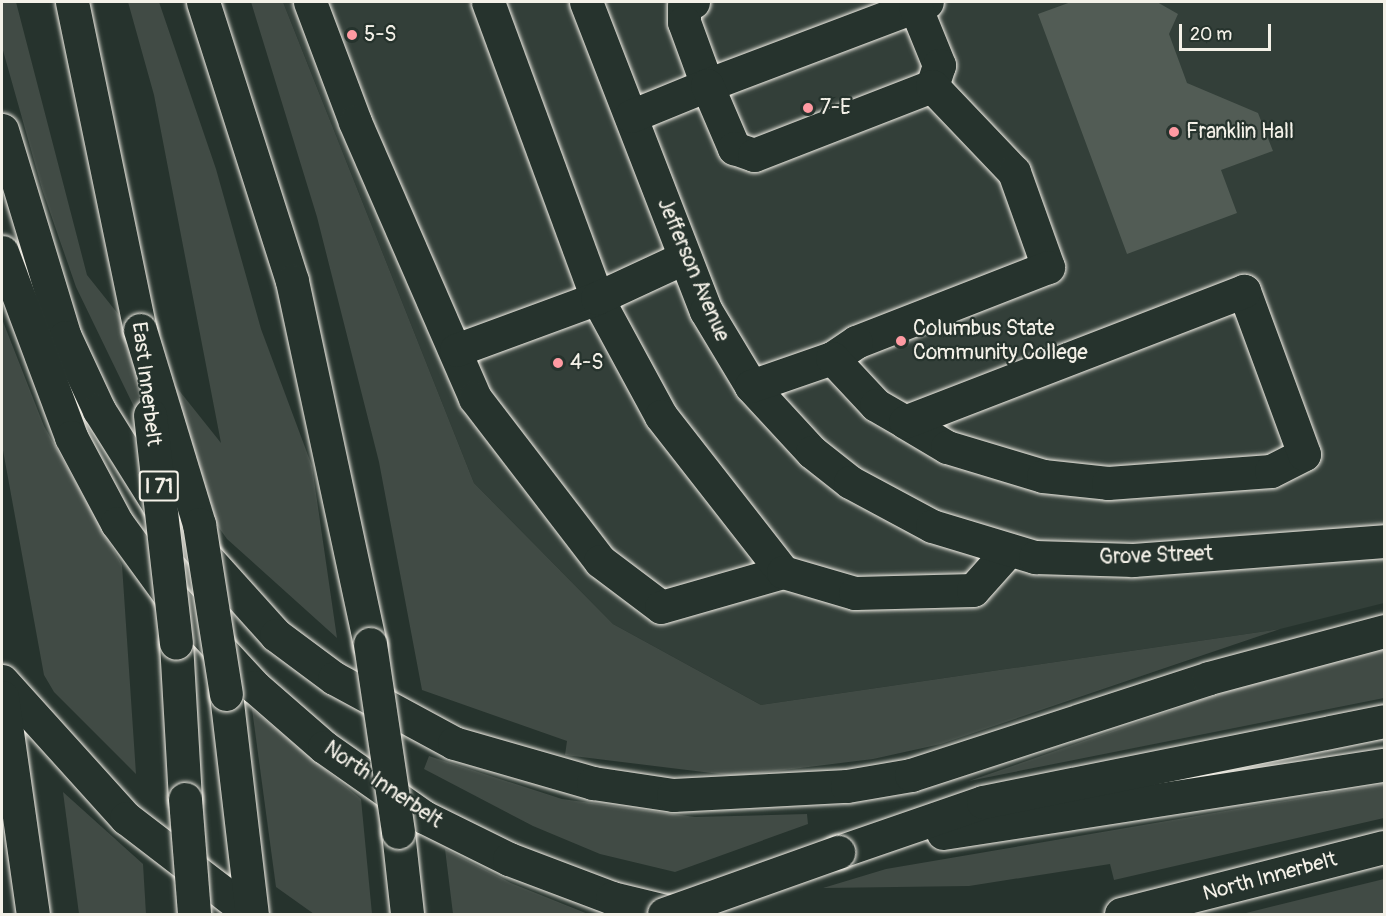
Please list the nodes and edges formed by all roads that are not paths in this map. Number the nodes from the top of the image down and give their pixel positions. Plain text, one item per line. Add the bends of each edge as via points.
1 (72, 2) edge
2 (203, 2) edge
3 (310, 2) edge
4 (488, 2) edge
5 (586, 2) edge
6 (693, 2) edge
7 (921, 4) edge
8 (707, 85) junction
9 (933, 86) junction
10 (631, 116) junction
11 (2, 129) edge
12 (2, 252) edge
13 (683, 258) junction
14 (597, 298) junction
15 (140, 330) junction
16 (456, 350) junction
17 (832, 358) junction
18 (751, 386) junction
19 (905, 422) junction
20 (932, 526) joint
21 (1384, 541) edge
22 (1007, 552) junction
23 (783, 572) junction
24 (1384, 631) edge
25 (2, 681) edge
26 (2, 697) edge
27 (1384, 721) edge
28 (1384, 765) edge
29 (1384, 847) edge
30 (838, 852) junction
31 (33, 915) edge
32 (194, 915) edge
33 (252, 915) edge
34 (407, 915) edge
35 (664, 915) edge
36 (678, 915) edge
37 (1121, 915) edge

1 - 15 main road, East Innerbelt / I 71
2 - 34 main road, bridge via 292,281 370,644
3 - 16 main road via 354,122
4 - 14 main road
5 - 10 main road, Jefferson Avenue
6 - 8 main road via 684,5 684,22
7 - 8 main road
7 - 9 main road via 939,65
8 - 9 main road via 734,148 754,155
8 - 10 main road
9 - 17 main road via 1014,172 1048,267 856,342
10 - 13 main road, Jefferson Avenue
11 - 24 main road via 65,337 99,410 158,504 276,635 334,678 454,743 593,783 673,795 847,786 922,772 1209,678
12 - 36 main road, North Innerbelt via 71,437 117,523 168,593 255,687 324,747 424,817 509,859 612,898
13 - 14 main road
13 - 18 main road, Jefferson Avenue via 705,311
14 - 16 main road
14 - 23 main road via 661,416
15 - 32 main road, East Innerbelt / I 71, bridge via 176,643
15 - 33 main road, bridge via 199,524 226,694
16 - 23 main road via 476,398 600,561 661,607
17 - 18 main road
17 - 19 main road via 876,405
18 - 20 main road, Jefferson Avenue via 812,452 850,482
19 - 19 main road via 957,450 1043,476 1108,483 1271,471 1304,454 1244,291
20 - 22 main road, Grove Street
21 - 22 main road, Grove Street via 1133,560
22 - 23 main road via 973,590 855,593
25 - 33 main road via 126,818
26 - 31 main road
27 - 30 main road via 983,802
28 - 30 main road via 1053,813
29 - 37 main road, North Innerbelt
30 - 35 main road, bridge

